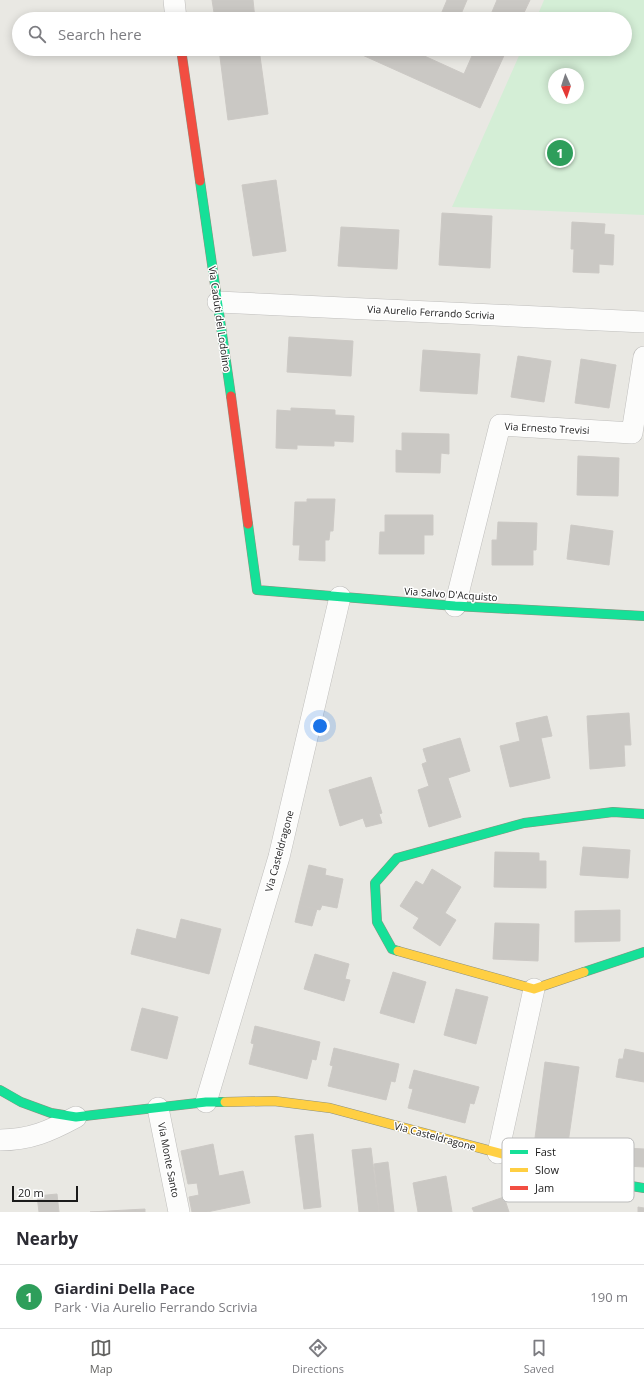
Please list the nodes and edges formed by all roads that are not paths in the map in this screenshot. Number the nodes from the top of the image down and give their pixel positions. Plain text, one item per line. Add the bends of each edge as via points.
1 (174, 0) edge
2 (175, 12) edge
3 (182, 56) edge
4 (218, 302) junction
5 (644, 322) edge
6 (644, 357) edge
7 (257, 590) joint
8 (340, 597) junction
9 (455, 606) junction
10 (644, 616) edge
11 (644, 814) edge
12 (644, 952) edge
13 (534, 989) junction
14 (0, 1090) edge
15 (0, 1102) edge
16 (21, 1102) junction
17 (206, 1102) junction
18 (158, 1108) junction
19 (76, 1117) junction
20 (8, 1140) edge
21 (0, 1152) edge
22 (498, 1152) junction
23 (502, 1153) edge
24 (634, 1186) edge
25 (644, 1188) edge
26 (179, 1212) edge

1 - 2 street
3 - 4 street, Via Caduti del Lodolino
4 - 5 street, Via Aurelio Ferrando Scrivia
4 - 7 street, Via Caduti del Lodolino
6 - 9 street, Via Ernesto Trevisi via 632,433 500,425
7 - 8 street, Via Salvo D'Acquisto
8 - 9 street, Via Salvo D'Acquisto
8 - 17 street, Via Casteldragone via 278,857
9 - 10 street, Via Salvo D'Acquisto
11 - 13 street via 613,812 524,823 397,858 375,883 378,922 392,949
12 - 13 street
13 - 22 street
14 - 16 street, Via Casteldragone
15 - 16 street, Via Casteldragone
16 - 19 street, Via Casteldragone
17 - 18 street, Via Casteldragone
17 - 22 street, Via Casteldragone via 274,1101 330,1108
18 - 19 street, Via Casteldragone
18 - 26 street, Via Monte Santo
19 - 20 street, Via Casteldragone via 49,1131
20 - 21 street, Via Casteldragone
22 - 23 street, Via Casteldragone
24 - 25 street, Via Casteldragone

